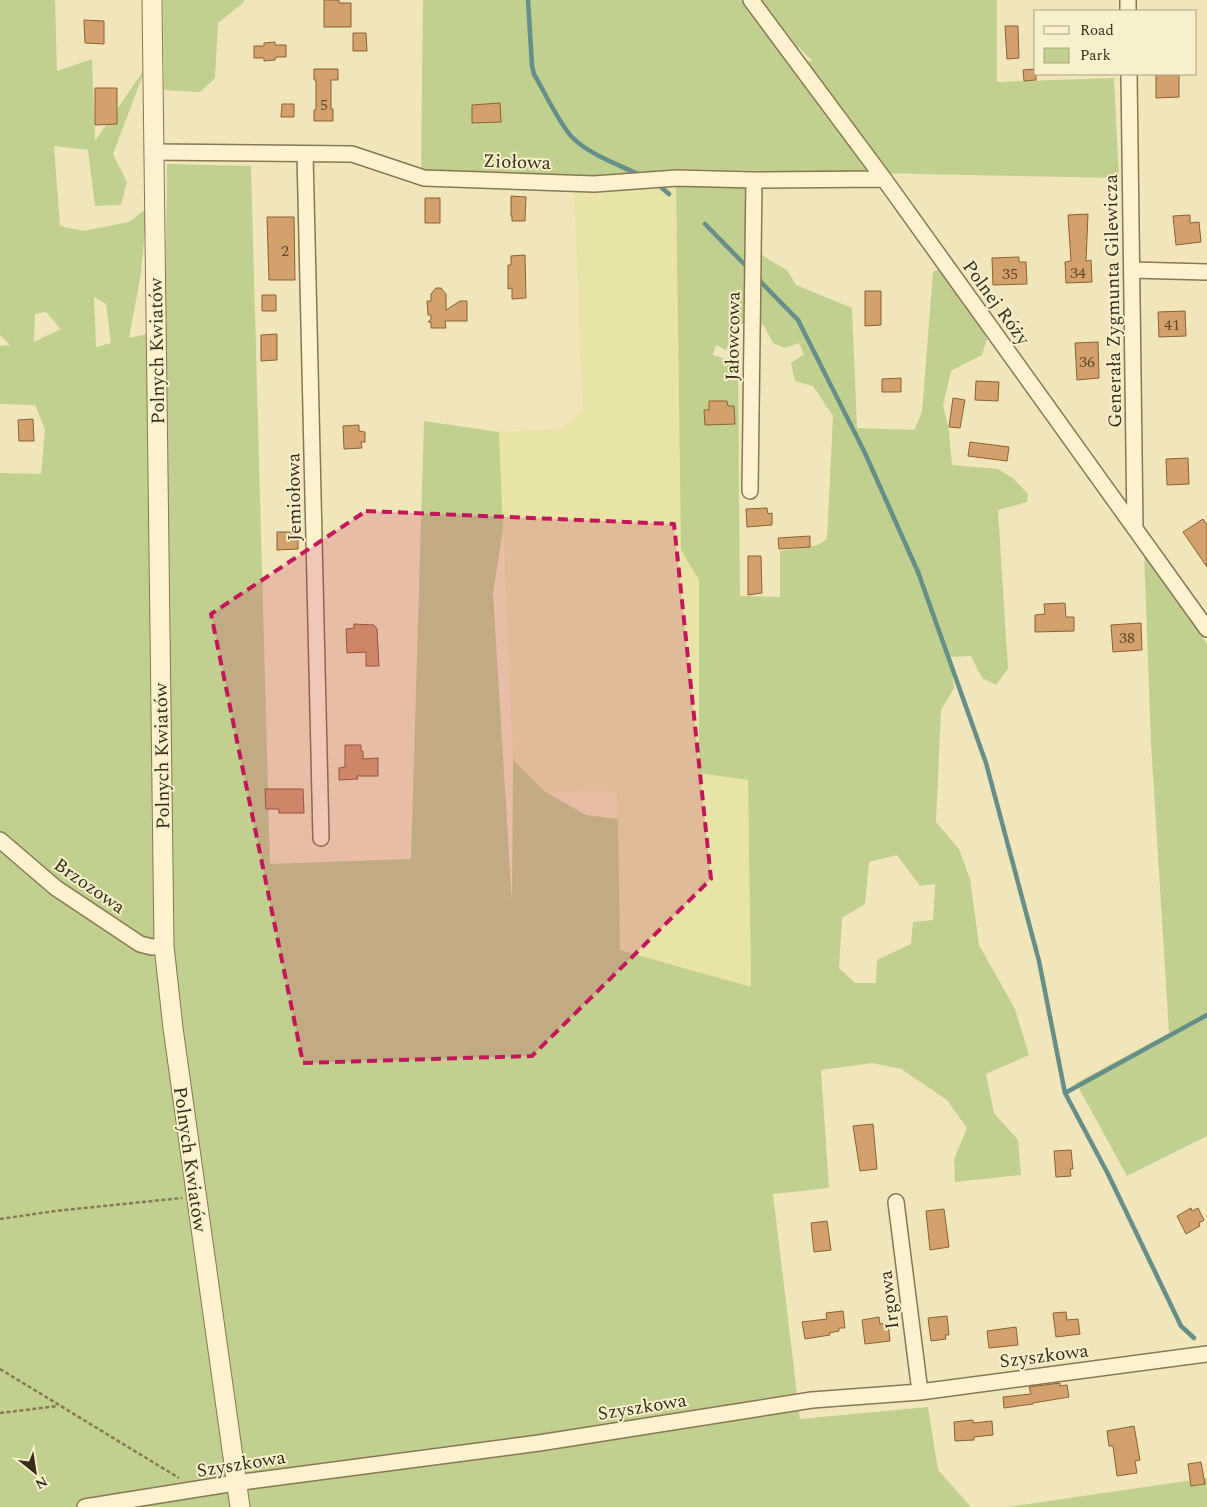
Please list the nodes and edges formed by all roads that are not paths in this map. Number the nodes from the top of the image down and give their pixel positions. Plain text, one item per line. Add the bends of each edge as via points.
1 (152, 0) edge
2 (750, 0) edge
3 (1129, 75) edge
4 (153, 152) junction
5 (305, 154) junction
6 (884, 179) junction
7 (754, 180) junction
8 (1132, 270) junction
9 (1207, 272) edge
10 (750, 491) dead end
11 (1135, 528) junction
12 (1207, 629) edge
13 (321, 838) dead end
14 (0, 840) edge
15 (164, 946) junction
16 (896, 1202) dead end
17 (1207, 1354) edge
18 (920, 1392) junction
19 (235, 1482) junction
20 (85, 1507) edge
21 (240, 1507) edge

1 - 4 street, Polnych Kwiatów
2 - 6 street, Polnej Róży
3 - 8 street, Generała Zygmunta Gilewicza
4 - 5 street, Ziołowa
4 - 15 street, Polnych Kwiatów
5 - 7 street, Ziołowa via 352,154 424,178 594,184 677,178
5 - 13 street, Jemiołowa
6 - 7 street, Ziołowa
6 - 11 street, Polnej Róży
7 - 10 street, Jałowcowa
8 - 9 street
8 - 11 street, Generała Zygmunta Gilewicza
11 - 12 street, Polnej Róży
14 - 15 street, Brzozowa via 56,888 140,944
15 - 19 street, Polnych Kwiatów via 172,1028
16 - 18 street, Irgowa
17 - 18 street, Szyszkowa
18 - 19 street, Szyszkowa via 812,1400 539,1443
19 - 20 street, Szyszkowa
19 - 21 street, Polnych Kwiatów

